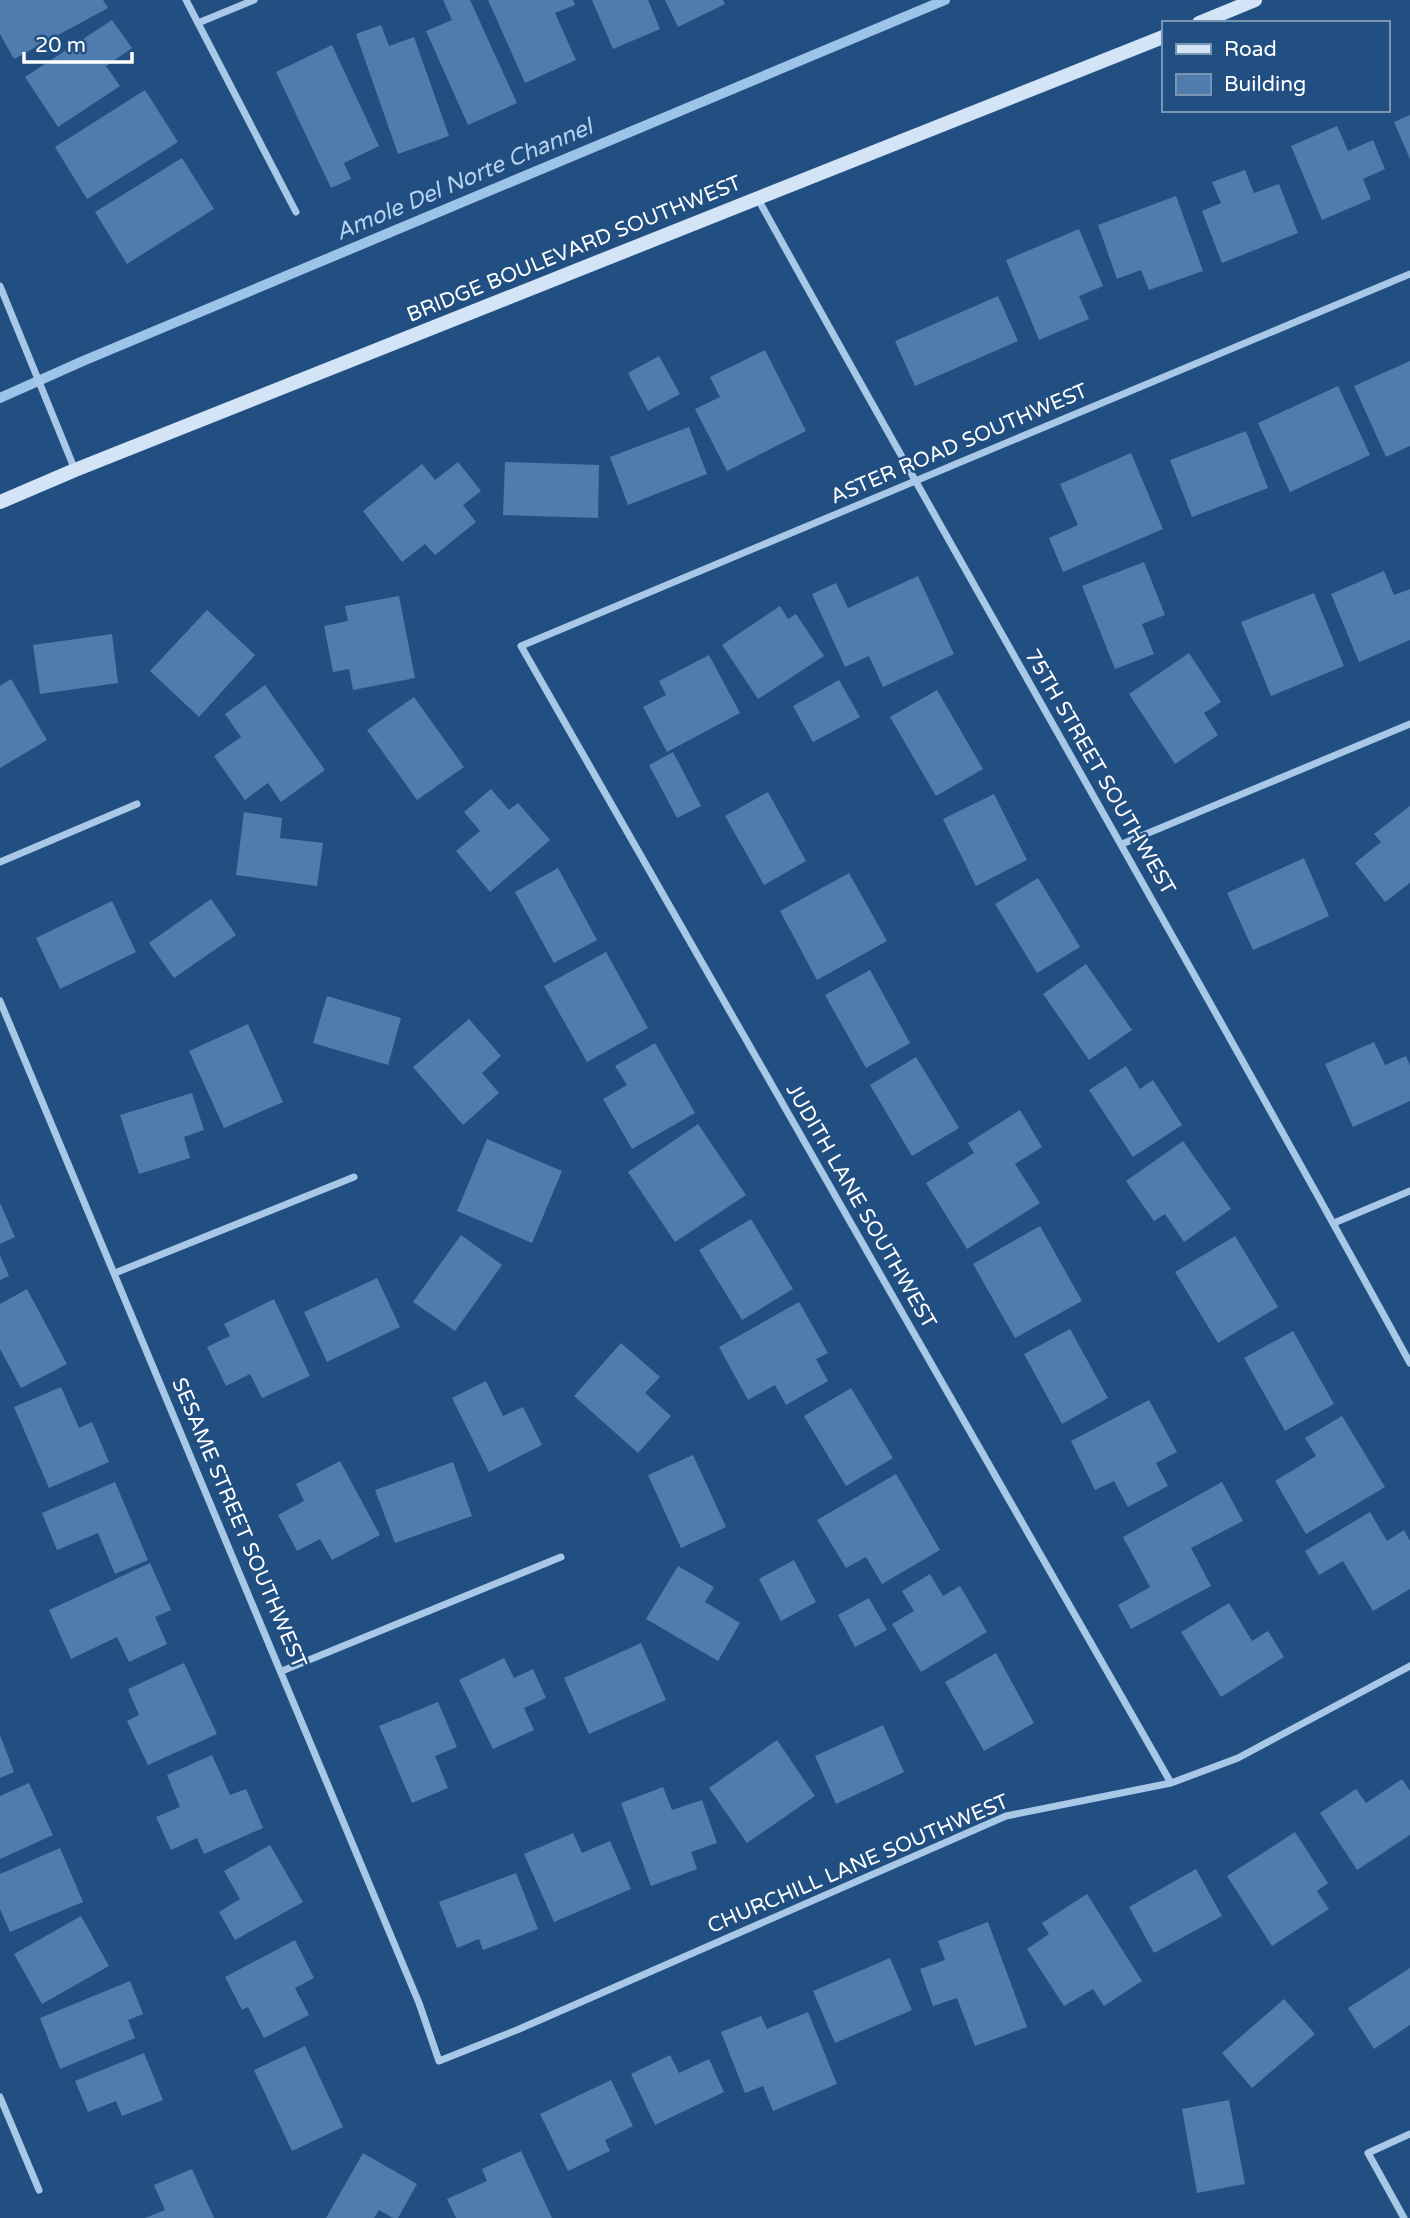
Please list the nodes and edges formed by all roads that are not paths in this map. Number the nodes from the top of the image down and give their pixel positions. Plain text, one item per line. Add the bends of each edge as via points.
1 (186, 0) edge
2 (254, 0) edge
3 (1255, 0) edge
4 (1204, 21) edge
5 (198, 23) junction
6 (1162, 37) edge
7 (758, 199) junction
8 (296, 212) dead end
9 (1410, 274) edge
10 (0, 286) edge
11 (75, 470) junction
12 (914, 481) junction
13 (0, 502) edge
14 (521, 646) joint
15 (1410, 724) edge
16 (137, 804) dead end
17 (1122, 844) junction
18 (0, 862) edge
19 (0, 1001) edge
20 (354, 1177) dead end
21 (1410, 1191) edge
22 (1334, 1223) junction
23 (115, 1273) junction
24 (1410, 1363) edge
25 (561, 1557) dead end
26 (1410, 1667) edge
27 (282, 1671) junction
28 (1171, 1783) junction
29 (439, 2061) joint
30 (0, 2097) edge
31 (1410, 2134) edge
32 (39, 2190) dead end
33 (1404, 2218) edge

1 - 5 street
2 - 5 street
3 - 4 street
5 - 8 street
6 - 7 street, BRIDGE BOULEVARD SOUTHWEST
7 - 11 street, BRIDGE BOULEVARD SOUTHWEST
7 - 12 street, 75TH STREET SOUTHWEST
9 - 12 street, ASTER ROAD SOUTHWEST
10 - 11 street
11 - 13 street, BRIDGE BOULEVARD SOUTHWEST
12 - 14 street, ASTER ROAD SOUTHWEST
12 - 17 street, 75TH STREET SOUTHWEST
14 - 28 street, JUDITH LANE SOUTHWEST
15 - 17 street
16 - 18 street
17 - 22 street, 75TH STREET SOUTHWEST
19 - 23 street, SESAME STREET SOUTHWEST
20 - 23 street
21 - 22 street
22 - 24 street, 75TH STREET SOUTHWEST
23 - 27 street, SESAME STREET SOUTHWEST
25 - 27 street
26 - 28 street, CHURCHILL LANE SOUTHWEST via 1238,1758
27 - 29 street, SESAME STREET SOUTHWEST
28 - 29 street, CHURCHILL LANE SOUTHWEST via 1006,1816
30 - 32 street
31 - 33 street via 1368,2153

